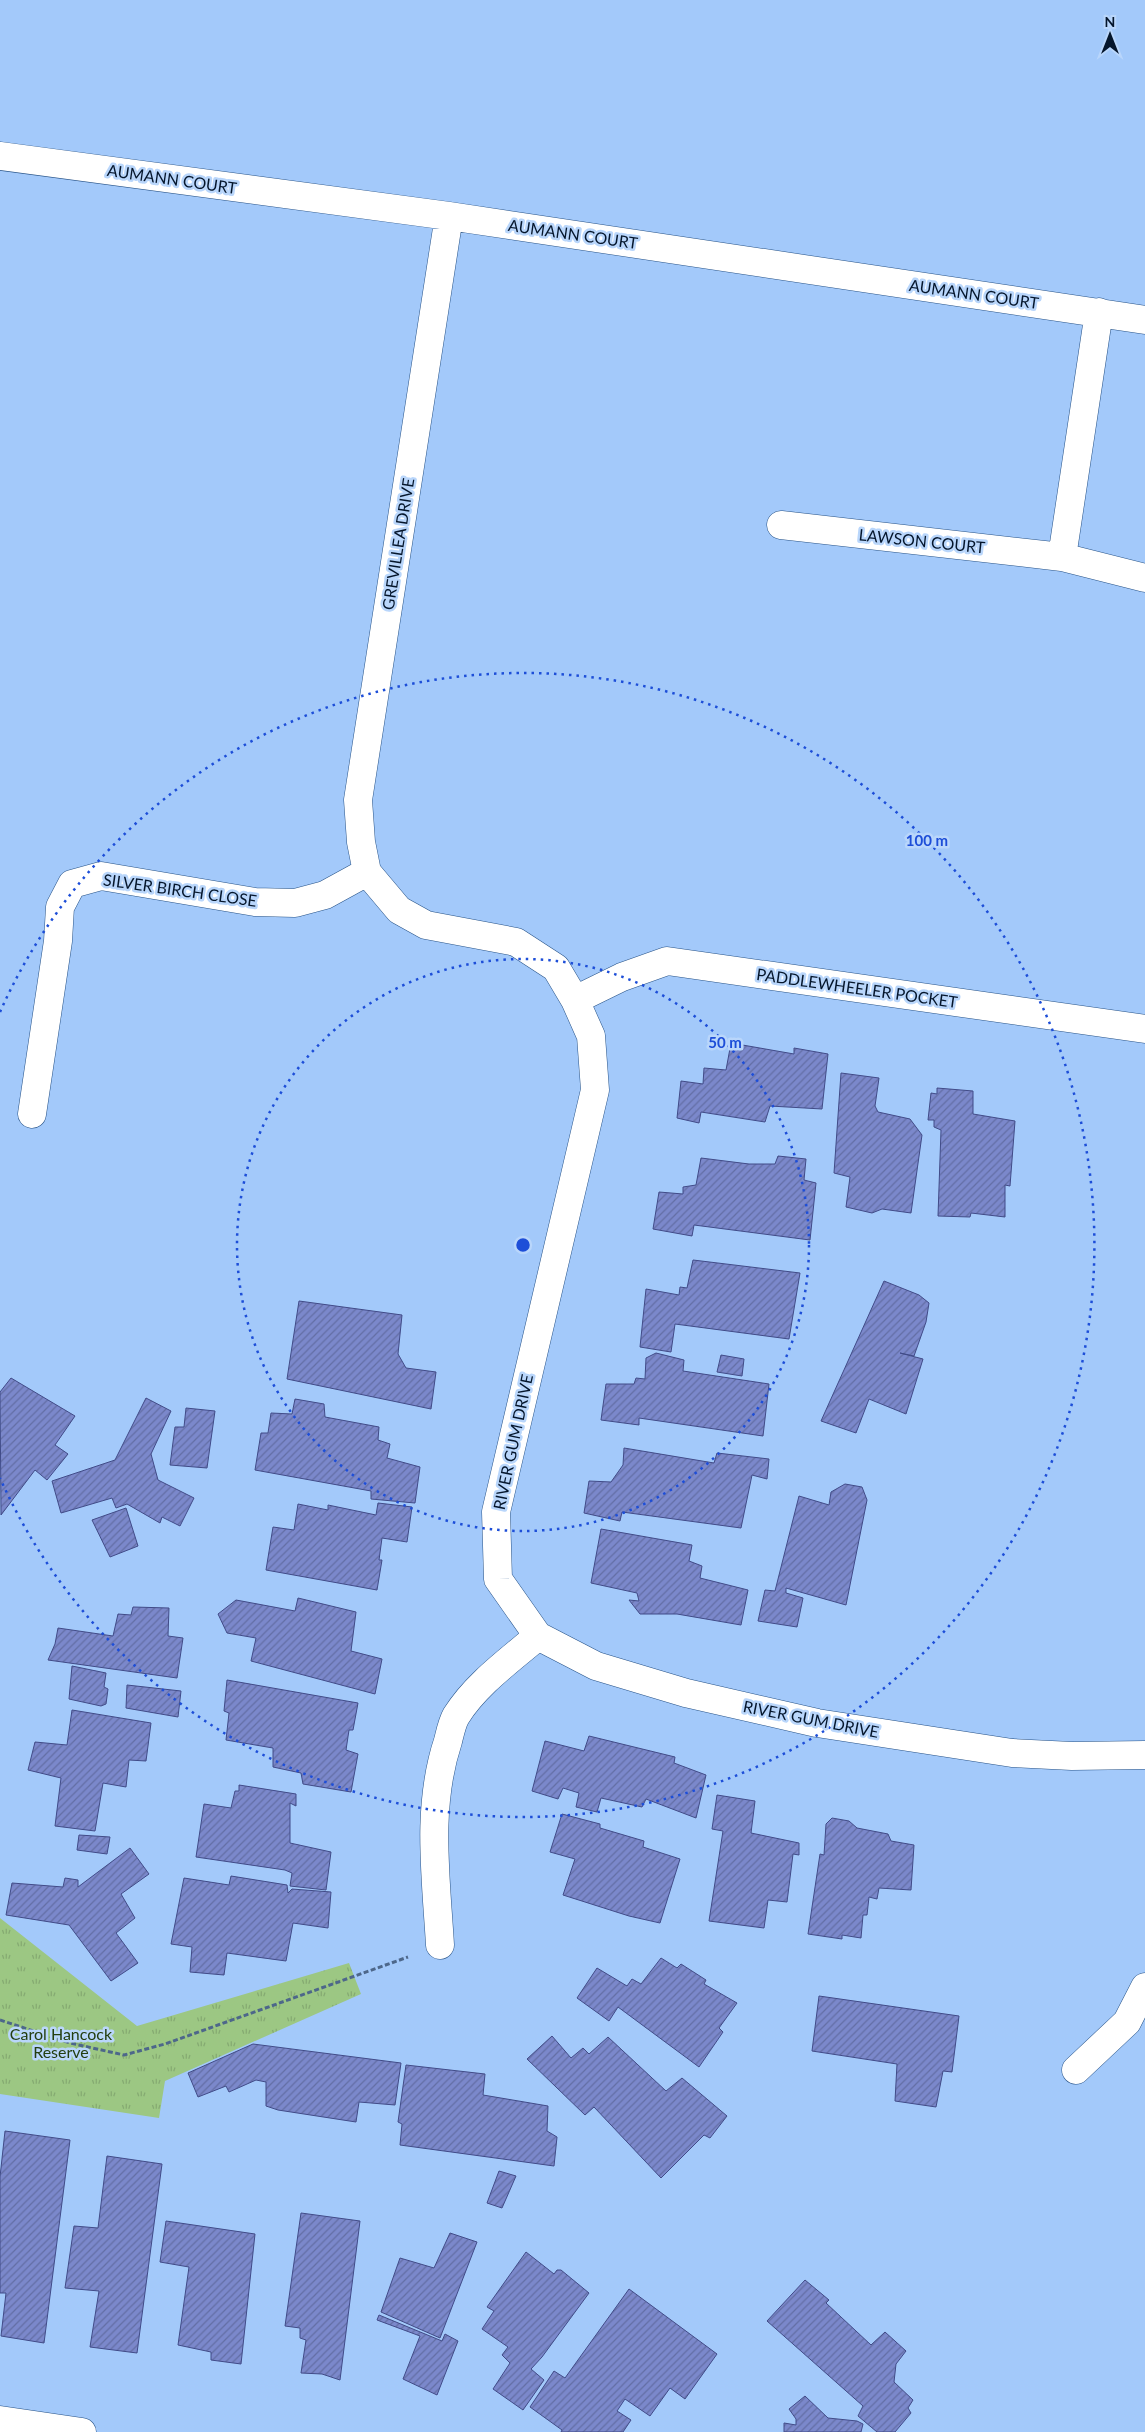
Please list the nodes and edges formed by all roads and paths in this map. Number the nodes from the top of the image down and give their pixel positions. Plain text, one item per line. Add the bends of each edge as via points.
1 (0, 156) edge
2 (449, 216) junction
3 (1099, 312) junction
4 (1145, 320) edge
5 (782, 525) dead end
6 (1062, 557) junction
7 (1145, 578) edge
8 (368, 872) junction
9 (576, 1000) junction
10 (1145, 1029) edge
11 (32, 1114) dead end
12 (538, 1636) junction
13 (1145, 1755) edge
14 (440, 1945) joint
15 (1145, 1987) edge
16 (0, 2020) edge
17 (1076, 2070) dead end
18 (0, 2420) edge
19 (82, 2432) edge

1 - 2 street, AUMANN COURT
2 - 3 street, AUMANN COURT
2 - 8 street, GREVILLEA DRIVE via 358,800 361,842
3 - 4 street, AUMANN COURT
3 - 6 street
5 - 6 street, LAWSON COURT
6 - 7 street, LAWSON COURT
8 - 9 street, RIVER GUM DRIVE via 399,910 426,925 516,942 556,968
8 - 11 street, SILVER BIRCH CLOSE via 325,895 296,903 255,902 100,876 72,884 60,907 58,941
9 - 10 street, PADDLEWHEELER POCKET via 622,977 667,962
9 - 12 street, RIVER GUM DRIVE via 591,1036 595,1090 496,1512 498,1579
12 - 13 street, RIVER GUM DRIVE via 596,1666 686,1693 817,1724 1012,1753
12 - 14 street via 482,1684 456,1716 440,1762 434,1795
14 - 16 path via 165,2044 124,2055 70,2043
15 - 17 street via 1127,2022
18 - 19 street

